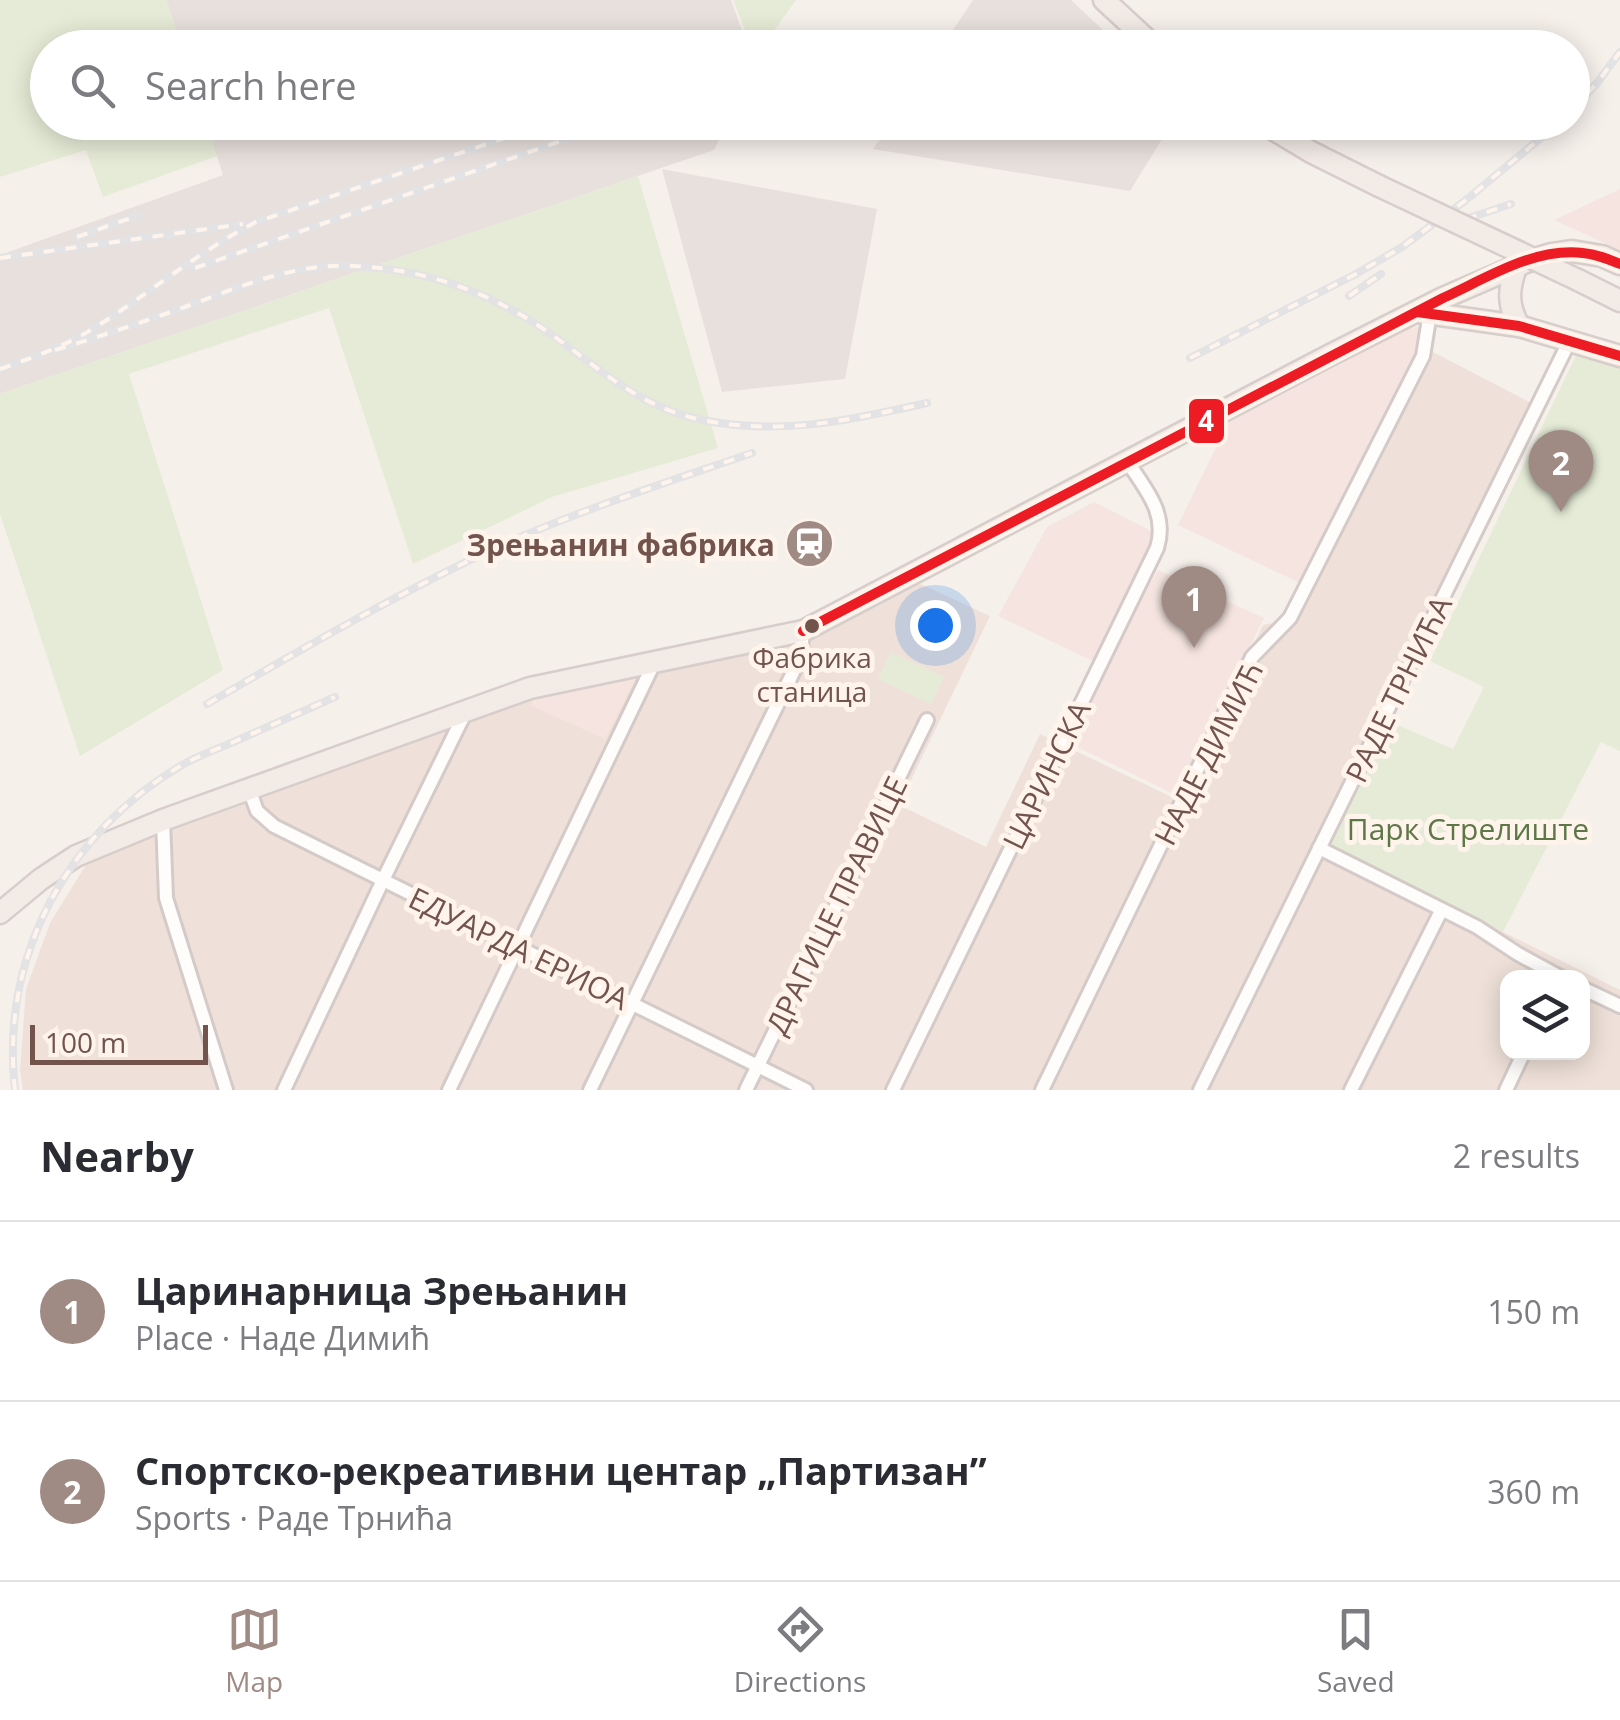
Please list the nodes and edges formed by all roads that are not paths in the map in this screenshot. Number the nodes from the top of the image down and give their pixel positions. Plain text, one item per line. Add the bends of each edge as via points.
1 (1104, 0) edge
2 (1136, 30) edge
3 (1292, 140) edge
4 (1620, 264) edge
5 (1518, 266) junction
6 (1620, 301) edge
7 (1423, 312) junction
8 (1519, 326) junction
9 (1569, 342) junction
10 (1620, 356) edge
11 (1127, 461) junction
12 (803, 631) junction
13 (654, 664) junction
14 (466, 710) junction
15 (926, 720) dead end
16 (249, 789) junction
17 (162, 820) junction
18 (1319, 848) junction
19 (382, 880) junction
20 (1441, 911) junction
21 (0, 912) edge
22 (518, 948) junction
23 (1549, 970) edge
24 (1590, 992) edge
25 (632, 1004) junction
26 (1620, 1006) edge
27 (1520, 1060) edge
28 (758, 1066) junction
29 (226, 1090) edge
30 (284, 1090) edge
31 (450, 1090) edge
32 (590, 1090) edge
33 (746, 1090) edge
34 (806, 1090) edge
35 (893, 1090) edge
36 (1042, 1090) edge
37 (1200, 1090) edge
38 (1350, 1090) edge
39 (1506, 1090) edge

1 - 2 main road
3 - 6 main road, bridge
4 - 5 main road via 1572,251
5 - 7 main road
5 - 8 main road via 1509,302
7 - 8 main road
7 - 11 main road
7 - 36 street, НАДЕ ДИМИЋ via 1423,356 1290,618 1252,657
8 - 9 main road
9 - 10 main road
9 - 18 street, РАДЕ ТРНИЋА
11 - 12 main road
11 - 35 street, ЦАРИНСКА via 1162,523 1157,548
12 - 13 main road
12 - 25 street via 800,658
13 - 14 main road via 530,688
13 - 22 street
14 - 16 main road
14 - 19 street
15 - 28 street, ДРАГИЦЕ ПРАВИЦЕ
16 - 17 main road
16 - 19 street, ЕДУАРДА ЕРИОА via 257,811 274,826
17 - 21 main road via 76,856
17 - 29 street via 166,898
18 - 20 street
18 - 37 street, РАДЕ ТРНИЋА
19 - 22 street, ЕДУАРДА ЕРИОА
19 - 30 street
20 - 23 street
20 - 38 street
22 - 25 street, ЕДУАРДА ЕРИОА
22 - 31 street
24 - 26 street
25 - 28 street, ЕДУАРДА ЕРИОА
25 - 32 street
27 - 39 street
28 - 33 street, ДРАГИЦЕ ПРАВИЦЕ
28 - 34 street, ЕДУАРДА ЕРИОА

